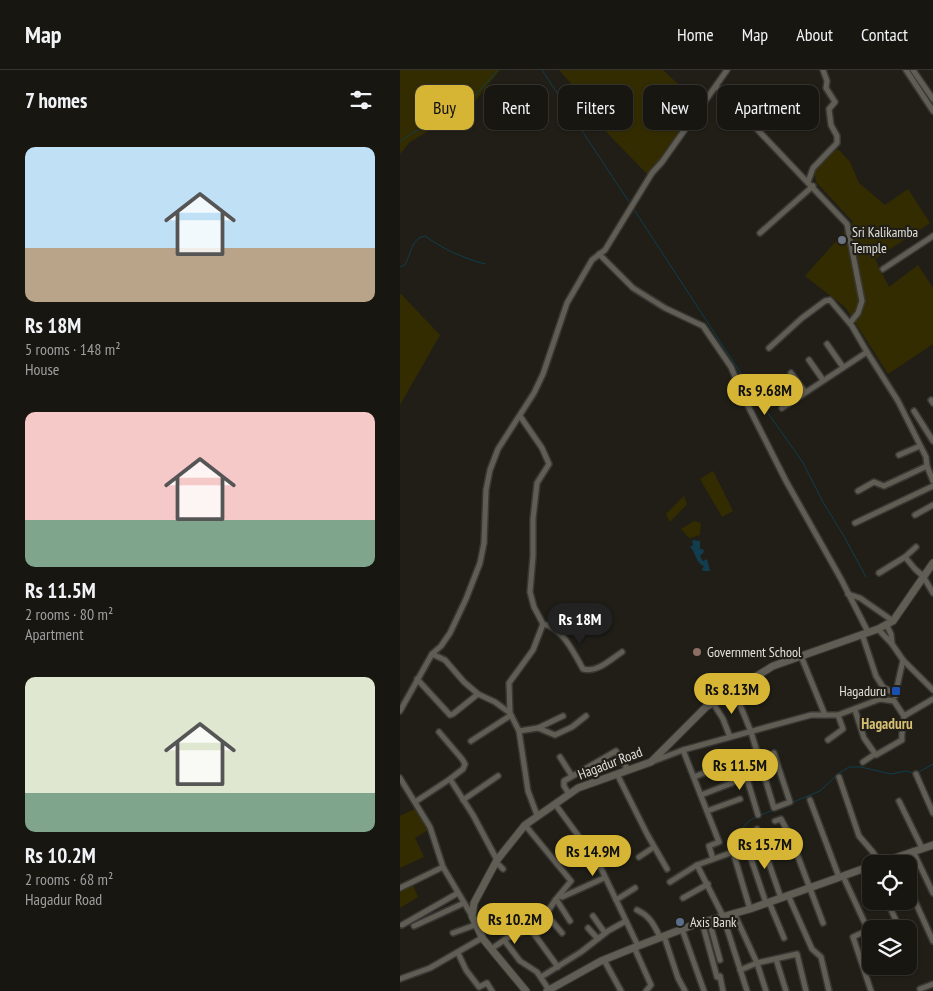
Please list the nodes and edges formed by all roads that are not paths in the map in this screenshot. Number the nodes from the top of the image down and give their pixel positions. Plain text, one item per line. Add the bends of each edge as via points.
1 (727, 70) edge
2 (823, 70) edge
3 (906, 70) edge
4 (913, 70) edge
5 (716, 86) junction
6 (933, 99) edge
7 (933, 111) edge
8 (808, 182) junction
9 (813, 186) junction
10 (760, 233) dead end
11 (933, 236) edge
12 (599, 254) junction
13 (883, 269) dead end
14 (850, 323) junction
15 (827, 344) dead end
16 (769, 348) dead end
17 (867, 352) junction
18 (809, 360) dead end
19 (843, 367) junction
20 (791, 373) dead end
21 (823, 380) junction
22 (805, 392) junction
23 (782, 408) dead end
24 (914, 411) dead end
25 (520, 416) junction
26 (933, 440) edge
27 (920, 446) junction
28 (899, 455) dead end
29 (927, 466) junction
30 (933, 481) edge
31 (933, 486) edge
32 (858, 491) dead end
33 (933, 505) edge
34 (915, 515) dead end
35 (855, 523) dead end
36 (916, 547) dead end
37 (905, 557) junction
38 (933, 563) edge
39 (879, 573) dead end
40 (923, 576) junction
41 (848, 593) junction
42 (933, 593) edge
43 (889, 623) junction
44 (543, 624) junction
45 (878, 629) junction
46 (865, 633) junction
47 (892, 644) junction
48 (622, 652) dead end
49 (432, 654) junction
50 (801, 656) junction
51 (903, 660) junction
52 (417, 679) junction
53 (734, 690) junction
54 (933, 690) edge
55 (876, 691) dead end
56 (478, 694) junction
57 (895, 694) junction
58 (880, 699) junction
59 (933, 699) edge
60 (894, 701) junction
61 (713, 702) junction
62 (855, 710) junction
63 (400, 711) edge
64 (511, 714) junction
65 (825, 715) junction
66 (838, 715) junction
67 (563, 716) dead end
68 (586, 716) dead end
69 (904, 716) junction
70 (538, 728) junction
71 (519, 731) junction
72 (440, 732) dead end
73 (751, 732) junction
74 (730, 737) junction
75 (828, 740) dead end
76 (471, 741) dead end
77 (683, 750) junction
78 (774, 753) dead end
79 (875, 754) junction
80 (560, 756) dead end
81 (758, 756) junction
82 (651, 762) junction
83 (863, 762) dead end
84 (721, 766) dead end
85 (778, 766) junction
86 (628, 770) junction
87 (763, 770) junction
88 (617, 774) junction
89 (916, 774) dead end
90 (498, 776) dead end
91 (572, 776) junction
92 (839, 776) dead end
93 (694, 777) junction
94 (400, 778) edge
95 (450, 780) junction
96 (732, 783) dead end
97 (569, 794) junction
98 (701, 795) junction
99 (740, 799) dead end
100 (463, 800) junction
101 (810, 800) dead end
102 (899, 800) dead end
103 (415, 802) junction
104 (555, 804) junction
105 (707, 811) junction
106 (933, 813) edge
107 (537, 815) junction
108 (758, 815) dead end
109 (775, 821) dead end
110 (525, 825) junction
111 (758, 830) dead end
112 (585, 844) junction
113 (746, 844) dead end
114 (933, 845) edge
115 (654, 847) junction
116 (922, 848) junction
117 (913, 851) junction
118 (868, 855) edge
119 (906, 855) edge
120 (617, 857) dead end
121 (639, 857) dead end
122 (713, 859) junction
123 (496, 861) junction
124 (557, 864) junction
125 (599, 864) junction
126 (697, 865) junction
127 (443, 867) junction
128 (503, 869) dead end
129 (667, 869) dead end
130 (862, 870) edge
131 (841, 876) junction
132 (604, 878) junction
133 (670, 882) dead end
134 (708, 884) junction
135 (400, 888) edge
136 (635, 888) dead end
137 (809, 888) junction
138 (458, 893) junction
139 (933, 893) edge
140 (784, 896) junction
141 (557, 898) junction
142 (683, 898) dead end
143 (616, 900) junction
144 (768, 902) junction
145 (464, 903) junction
146 (917, 906) edge
147 (750, 909) junction
148 (637, 910) dead end
149 (734, 913) junction
150 (546, 914) junction
151 (472, 916) junction
152 (594, 916) dead end
153 (723, 916) junction
154 (570, 920) dead end
155 (626, 921) junction
156 (705, 921) junction
157 (823, 923) dead end
158 (402, 925) dead end
159 (476, 925) junction
160 (414, 926) dead end
161 (529, 927) junction
162 (588, 928) dead end
163 (682, 929) junction
164 (454, 933) dead end
165 (562, 933) dead end
166 (605, 933) junction
167 (662, 936) junction
168 (482, 938) junction
169 (784, 938) dead end
170 (598, 939) junction
171 (504, 940) junction
172 (933, 941) edge
173 (636, 946) junction
174 (491, 949) junction
175 (458, 953) junction
176 (776, 959) junction
177 (604, 960) junction
178 (720, 960) dead end
179 (757, 963) junction
180 (558, 966) junction
181 (740, 970) junction
182 (541, 977) junction
183 (400, 979) edge
184 (933, 984) edge
185 (651, 985) junction
186 (920, 989) dead end
187 (548, 990) edge
188 (492, 991) edge
189 (526, 991) edge
190 (621, 991) edge
191 (646, 991) edge
192 (656, 991) edge
193 (685, 991) edge
194 (704, 991) edge
195 (724, 991) edge
196 (747, 991) edge
197 (766, 991) edge
198 (786, 991) edge
199 (806, 991) edge
200 (829, 991) edge
201 (872, 991) edge

1 - 5 street
2 - 8 street via 826,88 834,102 829,109 837,143 814,168
3 - 7 street
4 - 6 street
5 - 8 street
5 - 12 street via 652,173 605,250
8 - 9 street
9 - 10 street
9 - 14 street via 850,231 862,301
11 - 13 street
12 - 25 street via 592,260 567,303 543,374
12 - 41 street via 634,288 665,308 703,326 732,367 786,481
14 - 16 street via 830,300 825,301
14 - 17 street
15 - 19 street
17 - 19 street
17 - 27 street via 898,401
18 - 21 street
19 - 21 street
20 - 22 street
21 - 22 street
22 - 23 street
24 - 26 street
25 - 44 street via 549,464 537,483 530,592
25 - 49 street via 498,449 490,470 480,563 450,633
27 - 28 street
27 - 29 street
29 - 30 street
29 - 32 street via 884,486 874,482
31 - 35 street
33 - 34 street
36 - 37 street
37 - 39 street
37 - 40 street
38 - 40 street, Hagadur Road
40 - 42 street
40 - 43 street, Hagadur Road
41 - 43 street via 860,598
41 - 46 street
43 - 45 street, Hagadur Road
43 - 47 street
44 - 48 street via 557,631 589,671
44 - 64 street via 533,650 509,683
45 - 46 street, Hagadur Road
45 - 47 street
46 - 50 street, Hagadur Road
46 - 57 street via 876,676 883,687
47 - 51 street
49 - 52 street
49 - 56 street via 445,660
50 - 53 street, Hagadur Road via 773,666
50 - 65 street
51 - 54 street
51 - 57 street
52 - 56 street via 450,714
52 - 63 street
53 - 61 street, Hagadur Road
53 - 73 street
55 - 58 street
56 - 64 street
57 - 60 street
58 - 60 street
58 - 62 street
59 - 69 street
60 - 69 street
61 - 74 street
61 - 82 street, Hagadur Road
62 - 66 street
62 - 79 street via 864,738
64 - 71 street
64 - 76 street
65 - 66 street
65 - 73 street via 811,714
66 - 75 street via 843,730
67 - 70 street
68 - 70 street via 554,735
69 - 79 street via 901,742
70 - 71 street
71 - 107 street via 528,791
72 - 95 street via 465,764
73 - 74 street
73 - 81 street
74 - 77 street
77 - 82 street
77 - 93 street
78 - 85 street
79 - 83 street
80 - 91 street
81 - 87 street
81 - 108 street via 742,762
82 - 86 street, Hagadur Road
84 - 93 street
85 - 87 street
85 - 87 street via 790,802 774,808
86 - 88 street, Hagadur Road
86 - 91 street via 616,751
88 - 97 street, Hagadur Road
88 - 115 street
89 - 106 street
90 - 100 street
91 - 97 street via 564,780
92 - 118 street via 858,836
93 - 98 street
94 - 103 street
95 - 100 street
95 - 103 street
96 - 98 street
97 - 104 street, Hagadur Road
98 - 105 street
99 - 105 street
100 - 123 street
101 - 131 street
102 - 116 street
103 - 127 street via 430,827
104 - 107 street, Hagadur Road
104 - 112 street
105 - 122 street via 719,842 709,846
107 - 110 street, Hagadur Road
109 - 137 street via 780,818
110 - 123 street, Hagadur Road
110 - 124 street
111 - 140 street
112 - 124 street
112 - 125 street
113 - 144 street
114 - 116 street
115 - 121 street
115 - 129 street
116 - 117 street
117 - 119 street
117 - 139 street
120 - 125 street
122 - 126 street
122 - 147 street via 733,852
123 - 128 street
123 - 151 street, Hagadur Road via 474,902
124 - 141 street via 571,881
125 - 132 street
126 - 133 street
126 - 134 street
127 - 135 street
127 - 138 street
130 - 131 street
131 - 137 street
131 - 201 street via 868,930 853,937
132 - 141 street
132 - 143 street
134 - 142 street
134 - 153 street
136 - 143 street
137 - 140 street
137 - 157 street
138 - 145 street
138 - 158 street
140 - 144 street
140 - 200 street via 812,948 821,958
141 - 150 street
141 - 154 street
143 - 155 street
144 - 147 street
144 - 169 street
145 - 151 street
145 - 160 street
146 - 172 street
147 - 149 street
148 - 167 street via 646,914
149 - 153 street
149 - 179 street
150 - 161 street
150 - 165 street
151 - 159 street
152 - 166 street
153 - 156 street
153 - 181 street
155 - 166 street
155 - 173 street
156 - 163 street
156 - 178 street
156 - 195 street
159 - 164 street
159 - 168 street
161 - 171 street
161 - 180 street
162 - 170 street
163 - 167 street
163 - 194 street
166 - 170 street
167 - 173 street
167 - 193 street
168 - 174 street
168 - 175 street
170 - 180 street
171 - 174 street
171 - 182 street via 520,961
173 - 177 street
173 - 185 street
174 - 189 street
175 - 183 street
175 - 188 street via 479,987 487,983
176 - 179 street
176 - 198 street
176 - 199 street via 797,954
177 - 187 street
177 - 190 street
179 - 181 street
179 - 197 street
180 - 182 street
181 - 196 street
182 - 187 street
184 - 186 street
185 - 191 street
185 - 192 street

